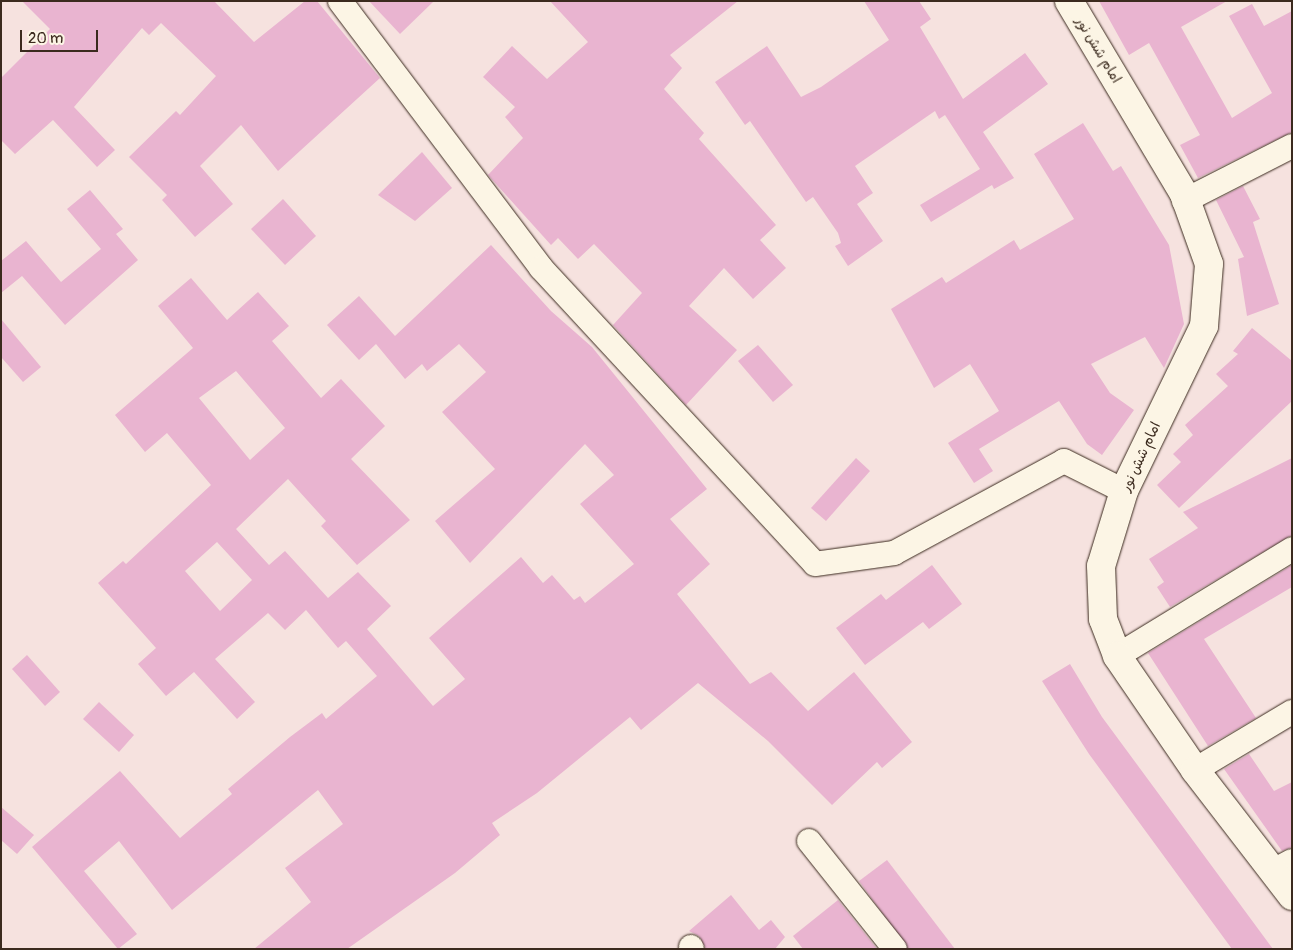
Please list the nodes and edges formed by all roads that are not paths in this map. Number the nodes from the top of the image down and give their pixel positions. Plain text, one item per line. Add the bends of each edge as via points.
1 (340, 1) edge
2 (1069, 1) edge
3 (1292, 146) edge
4 (1184, 201) junction
5 (1124, 491) junction
6 (1292, 549) edge
7 (1117, 656) junction
8 (1292, 712) edge
9 (1195, 770) junction
10 (809, 841) dead end
11 (1282, 866) edge
12 (1292, 896) edge
13 (895, 949) edge

1 - 5 street via 541,268 815,564 894,553 1064,461
2 - 4 street, امام شش نور
3 - 4 street
4 - 5 street, امام شش نور via 1209,264 1204,326
5 - 7 street, امام شش نور via 1101,566 1103,619
6 - 7 street
7 - 9 street, امام شش نور
8 - 9 street
9 - 11 street, امام شش نور
10 - 13 street
11 - 12 street, امام شش نور

